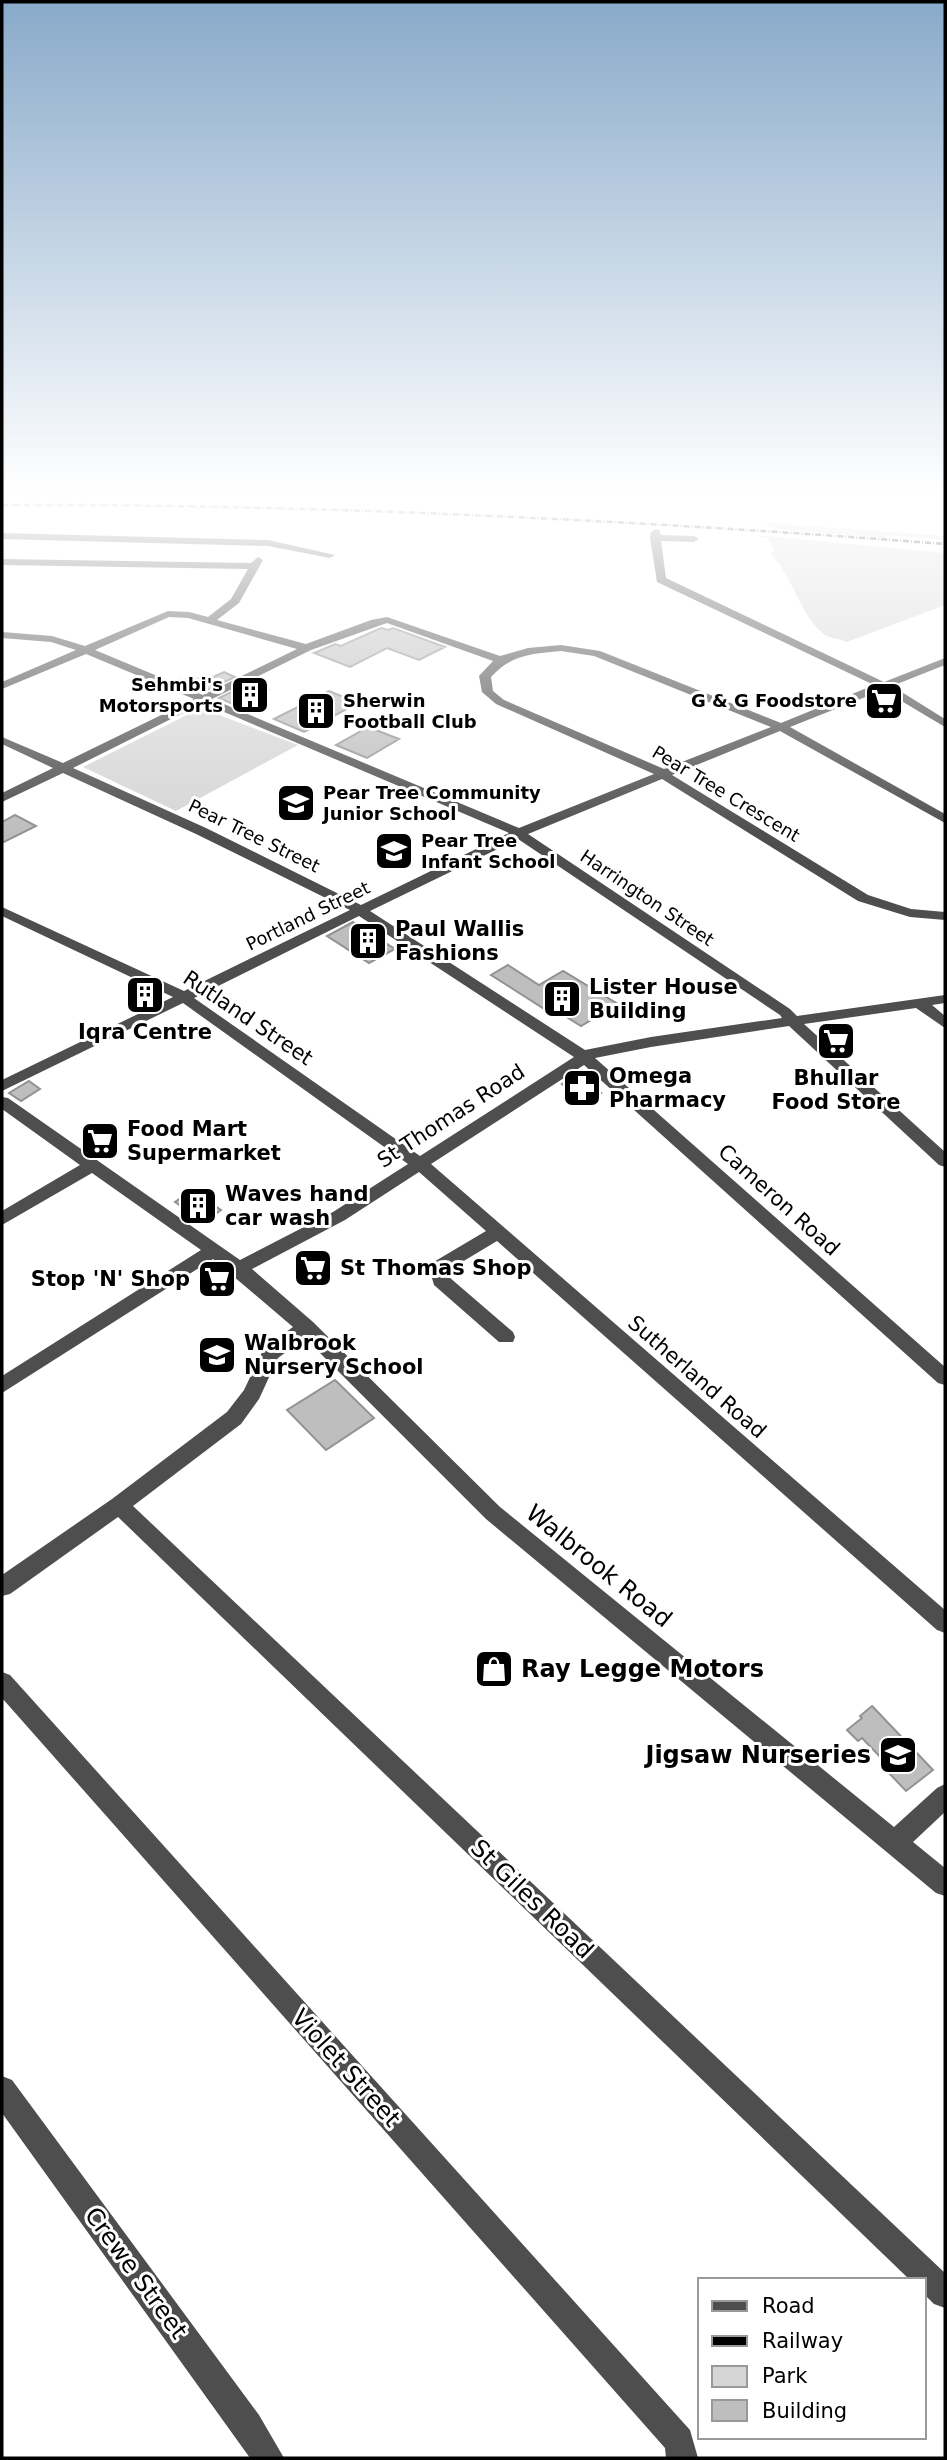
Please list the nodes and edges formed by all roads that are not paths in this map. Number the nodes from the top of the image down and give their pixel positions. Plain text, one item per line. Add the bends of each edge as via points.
1 (232, 605) edge
2 (714, 605) edge
3 (209, 621) junction
4 (2, 635) edge
5 (307, 648) junction
6 (86, 650) junction
7 (500, 660) junction
8 (945, 662) edge
9 (2, 686) edge
10 (884, 686) junction
11 (202, 699) junction
12 (945, 724) edge
13 (780, 728) junction
14 (2, 740) edge
15 (62, 768) junction
16 (663, 774) junction
17 (2, 798) edge
18 (945, 819) edge
19 (519, 833) junction
20 (2, 911) edge
21 (362, 911) junction
22 (945, 916) edge
23 (183, 998) junction
24 (945, 999) edge
25 (921, 1004) junction
26 (796, 1023) junction
27 (945, 1023) edge
28 (583, 1056) junction
29 (2, 1086) edge
30 (2, 1102) edge
31 (945, 1161) edge
32 (420, 1164) junction
33 (93, 1165) junction
34 (2, 1219) edge
35 (496, 1233) junction
36 (214, 1251) junction
37 (239, 1268) junction
38 (306, 1327) junction
39 (506, 1337) dead end
40 (945, 1377) edge
41 (2, 1386) edge
42 (119, 1505) junction
43 (2, 1587) edge
44 (945, 1623) edge
45 (2, 1682) edge
46 (945, 1796) edge
47 (895, 1843) junction
48 (945, 1884) edge
49 (2, 2090) edge
50 (945, 2293) edge
51 (268, 2458) edge
52 (682, 2458) edge

1 - 3 street
2 - 10 street
3 - 5 street
3 - 6 street via 168,614
4 - 6 street, Harrington Street via 52,639
5 - 7 street via 387,620
5 - 11 street
6 - 9 street
6 - 11 street, Harrington Street
7 - 13 street via 544,649 596,653
7 - 16 street, Pear Tree Crescent via 485,676 495,699
8 - 10 street, Portland Street
10 - 12 street
10 - 13 street, Portland Street
11 - 15 street
11 - 19 street, Harrington Street
13 - 16 street, Portland Street
13 - 18 street
14 - 15 street, Pear Tree Street
15 - 17 street
15 - 21 street, Pear Tree Street
16 - 19 street, Portland Street
16 - 22 street, Pear Tree Crescent via 863,898 903,911
19 - 21 street, Portland Street
19 - 26 street, Harrington Street
20 - 23 street, Rutland Street
21 - 23 street, Portland Street
21 - 28 street, Pear Tree Street
23 - 29 street, Portland Street
23 - 32 street, Rutland Street
24 - 25 street, St Thomas Road
25 - 26 street, St Thomas Road
25 - 27 street
26 - 28 street, St Thomas Road via 630,1045
26 - 31 street, Harrington Street
28 - 32 street, St Thomas Road
28 - 40 street, Cameron Road
30 - 33 street
32 - 35 street, Sutherland Road
32 - 37 street, St Thomas Road via 338,1216
33 - 34 street
33 - 36 street
35 - 39 street via 438,1268 440,1280
35 - 44 street, Sutherland Road
36 - 37 street
36 - 41 street
37 - 38 street, Walbrook Road
38 - 42 street via 271,1353 252,1394 234,1418
38 - 47 street, Walbrook Road via 493,1513
42 - 43 street
42 - 50 street, St Giles Road
45 - 52 street, Violet Street via 679,2441
46 - 47 street
47 - 48 street, Walbrook Road
49 - 51 street, Crewe Street

